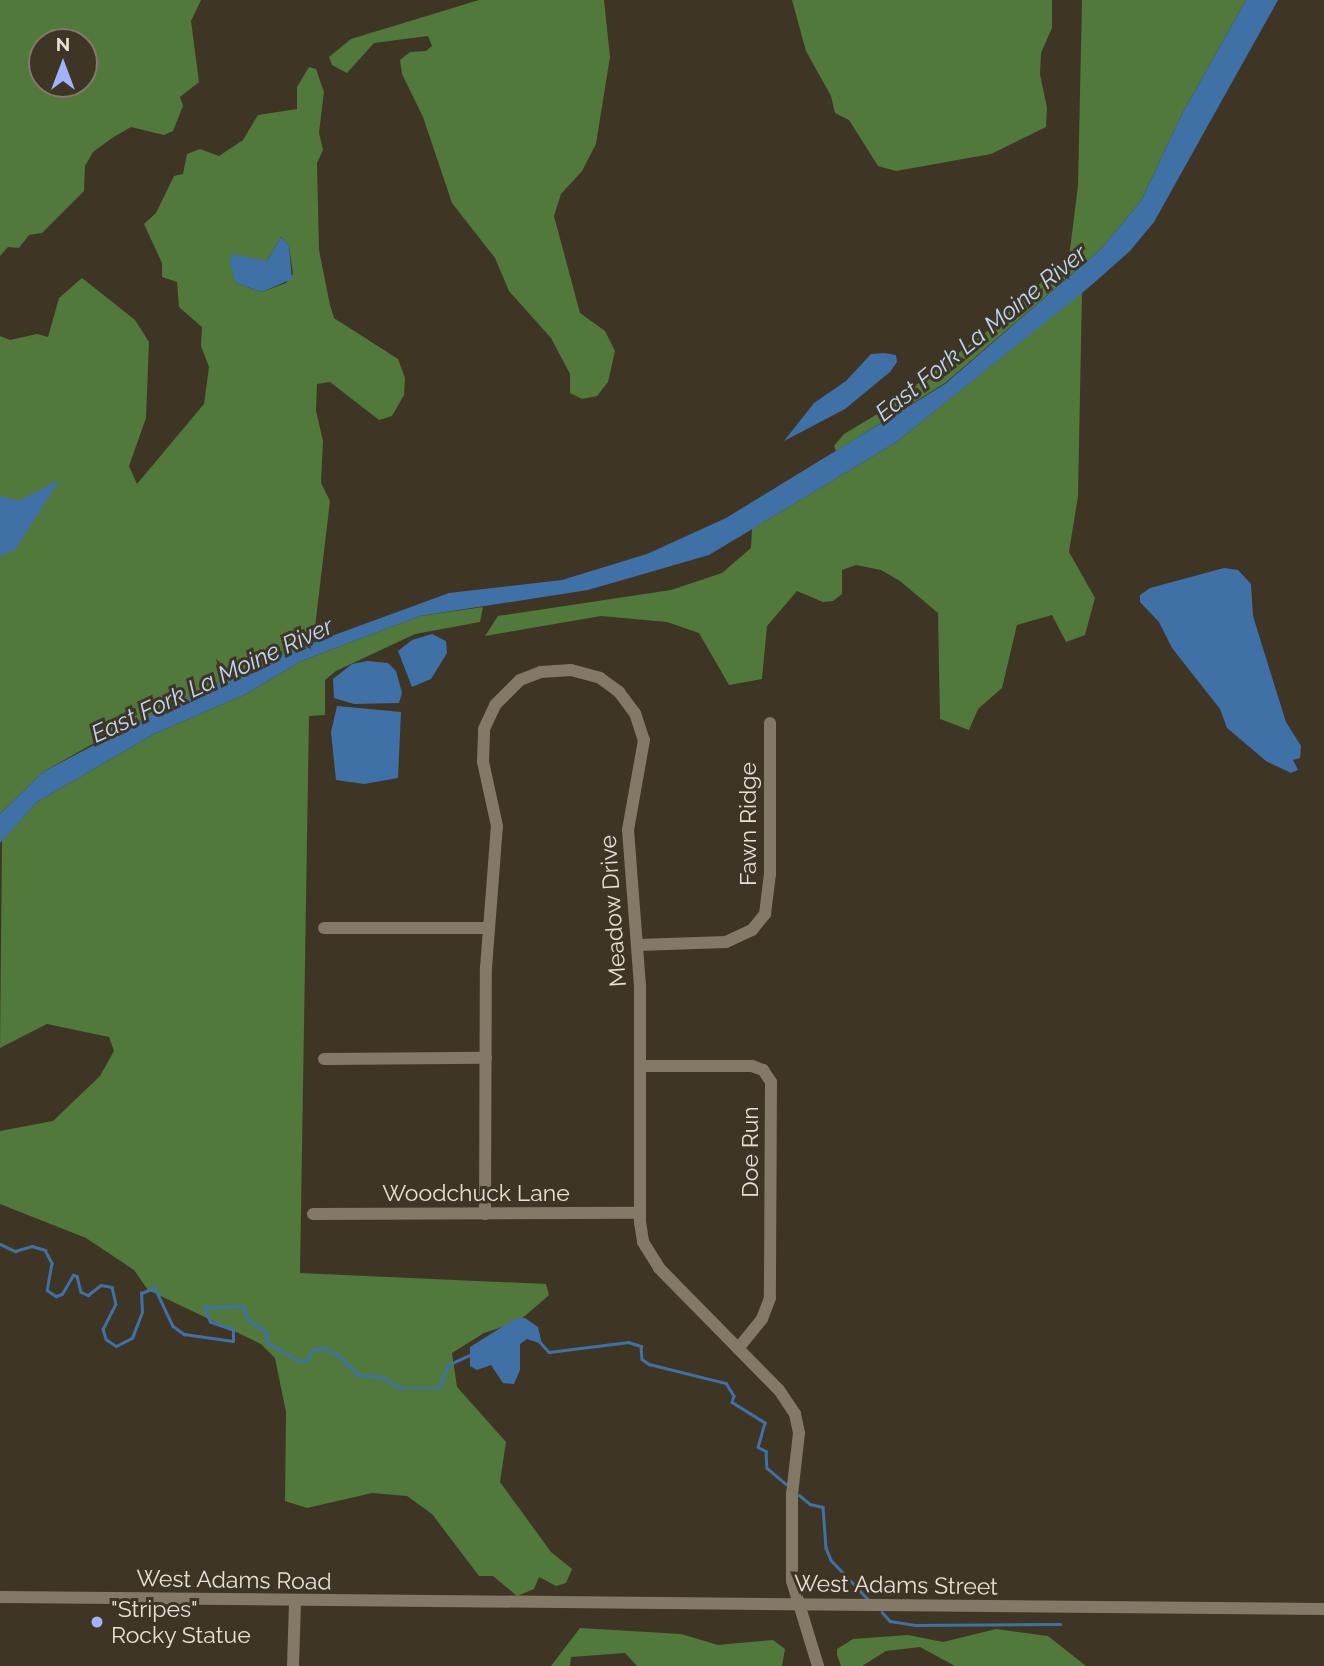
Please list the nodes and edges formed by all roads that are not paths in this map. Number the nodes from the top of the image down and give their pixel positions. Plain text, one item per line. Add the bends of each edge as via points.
1 (770, 723) dead end
2 (324, 928) dead end
3 (489, 928) junction
4 (638, 944) junction
5 (486, 1058) junction
6 (324, 1059) dead end
7 (640, 1066) junction
8 (640, 1213) junction
9 (313, 1214) dead end
10 (485, 1214) junction
11 (738, 1349) junction
12 (0, 1597) edge
13 (295, 1602) junction
14 (467, 1603) joint
15 (801, 1605) junction
16 (1324, 1609) edge
17 (293, 1666) edge
18 (818, 1666) edge

1 - 4 street, Fawn Ridge via 770,874 765,914 752,930 726,942
2 - 3 street
3 - 4 street, Meadow Drive via 496,826 483,761 486,723 503,694 520,681 541,672 571,670 593,675 619,692 642,731 644,755 628,830
3 - 5 street, Meadow Drive
4 - 7 street, Meadow Drive
5 - 6 street
5 - 10 street, Meadow Drive
7 - 8 street, Meadow Drive
7 - 11 street, Doe Run via 752,1066 771,1082 771,1293 762,1319
8 - 10 street, Woodchuck Lane
8 - 11 street, Meadow Drive via 643,1242 654,1262
9 - 10 street, Woodchuck Lane
11 - 15 street, Meadow Drive via 779,1390 797,1421 791,1556 792,1581
12 - 13 street, West Adams Road
13 - 14 street, West Adams Road
13 - 17 street
14 - 15 street, West Adams Street
15 - 16 street, West Adams Street
15 - 18 street, Meadow Drive

